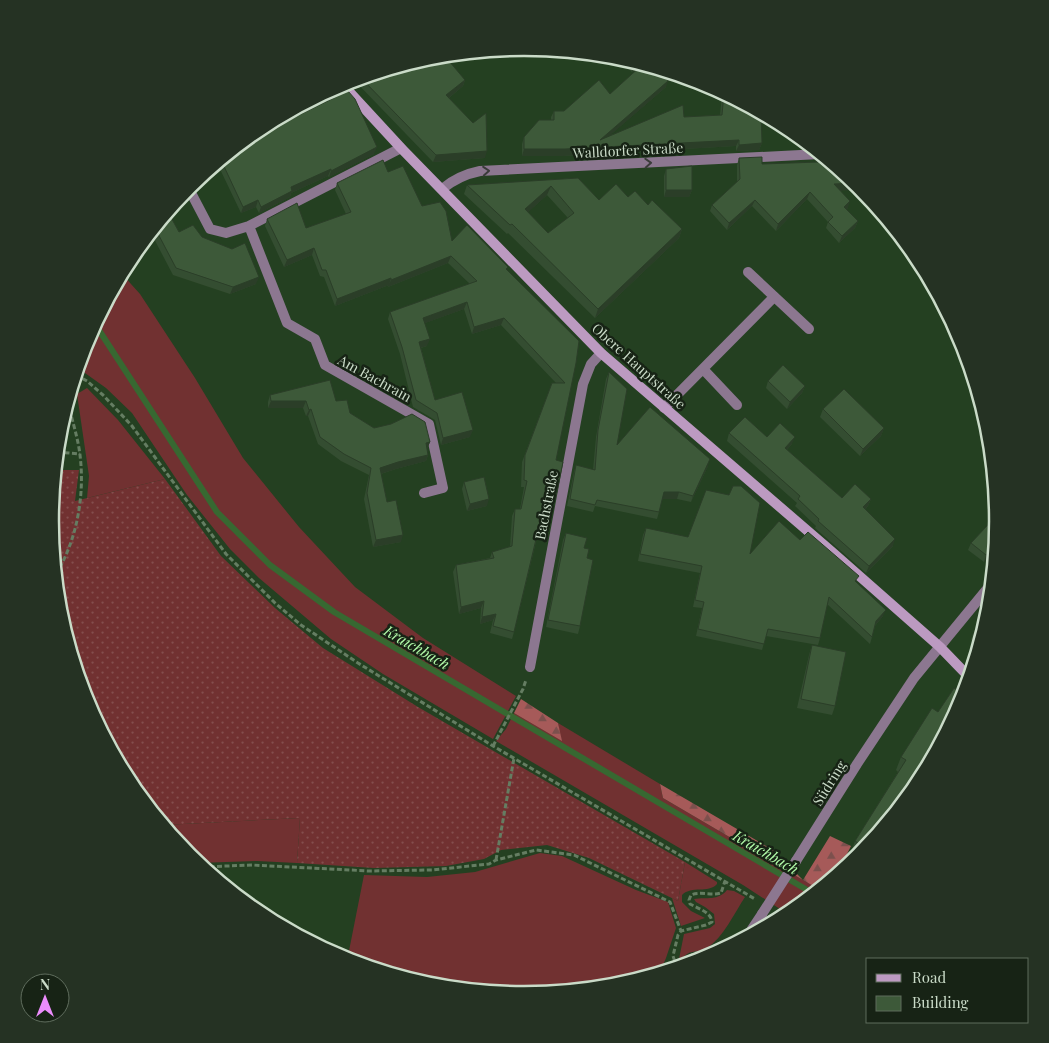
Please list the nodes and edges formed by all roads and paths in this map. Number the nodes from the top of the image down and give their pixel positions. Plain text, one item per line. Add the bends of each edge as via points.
1 (349, 91) edge
2 (401, 148) junction
3 (811, 154) edge
4 (442, 188) junction
5 (193, 196) edge
6 (249, 226) junction
7 (748, 272) dead end
8 (774, 297) junction
9 (809, 329) dead end
10 (601, 353) junction
11 (703, 369) junction
12 (82, 378) edge
13 (737, 405) dead end
14 (664, 408) junction
15 (71, 417) edge
16 (64, 453) edge
17 (80, 454) junction
18 (424, 493) dead end
19 (61, 565) edge
20 (984, 593) edge
21 (940, 647) junction
22 (530, 667) dead end
23 (965, 672) edge
24 (523, 689) dead end
25 (493, 746) junction
26 (514, 758) junction
27 (496, 860) junction
28 (213, 867) edge
29 (754, 925) edge
30 (681, 931) junction
31 (675, 962) edge

1 - 2 main road, Obere Hauptstraße
2 - 4 main road, Obere Hauptstraße
2 - 6 street
4 -> 3 street, Walldorfer Straße via 456,178 480,171
4 - 10 main road, Obere Hauptstraße
5 - 6 street via 210,229 226,233
6 - 18 street, Am Bachrain via 287,323 315,340 325,365 429,424 443,488
7 - 8 street
8 - 9 street
8 - 11 street
10 - 14 main road, Obere Hauptstraße
10 - 22 street, Bachstraße via 591,364 582,384
11 - 13 street
11 - 14 street
12 - 25 path via 132,426 226,554 275,603 358,663
14 - 21 main road, Obere Hauptstraße
15 - 17 path
16 - 17 path
17 - 19 path via 82,480 77,518
20 - 21 street, Südring
21 - 23 main road, Obere Hauptstraße
21 - 29 street, Südring, bridge via 909,686
24 - 25 path
25 - 26 path
26 - 27 path
26 - 30 path via 725,881 721,893 696,893 689,900 690,904 708,914 712,922
27 - 28 path via 489,864 432,870
27 - 30 path via 536,850 574,855 670,902
30 - 31 path via 673,956

